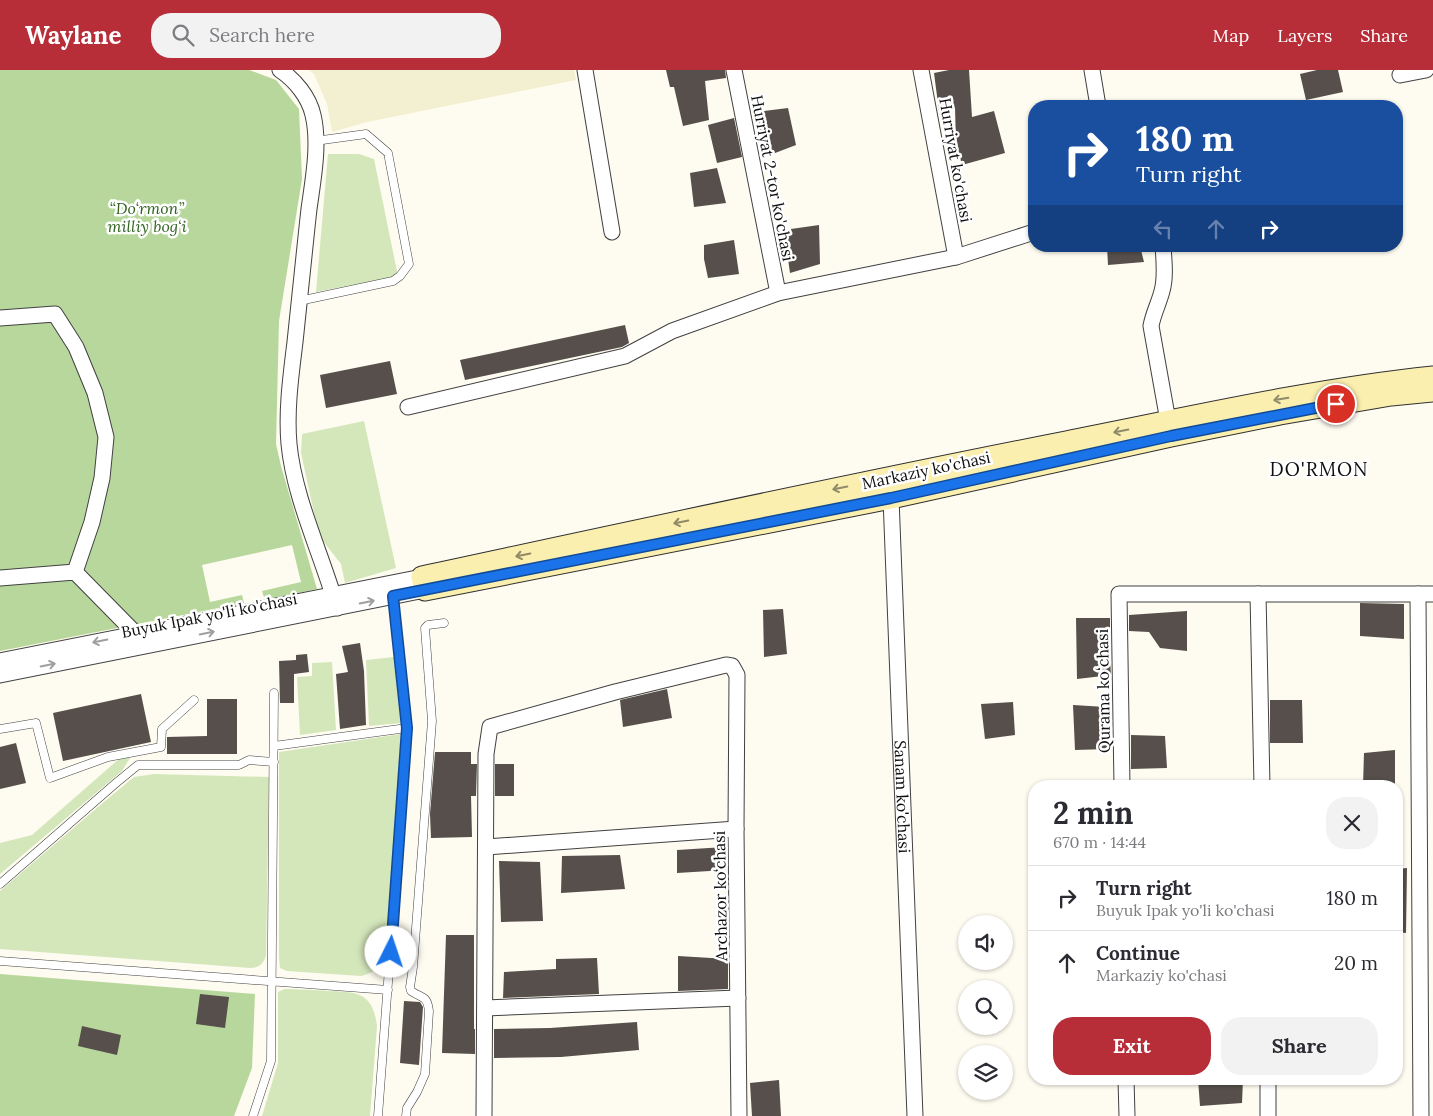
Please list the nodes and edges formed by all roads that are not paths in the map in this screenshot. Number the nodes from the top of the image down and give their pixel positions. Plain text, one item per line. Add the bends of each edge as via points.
1 (280, 70) edge
2 (585, 70) edge
3 (734, 70) edge
4 (921, 70) edge
5 (1092, 70) edge
6 (1426, 70) edge
7 (1400, 75) dead end
8 (1097, 100) edge
9 (315, 141) junction
10 (612, 232) dead end
11 (1028, 234) edge
12 (1163, 252) edge
13 (956, 257) junction
14 (778, 293) junction
15 (299, 301) junction
16 (0, 318) edge
17 (1433, 377) edge
18 (1433, 392) edge
19 (408, 407) dead end
20 (1170, 429) junction
21 (890, 488) junction
22 (75, 572) junction
23 (0, 578) edge
24 (423, 583) junction
25 (1258, 594) junction
26 (1426, 594) edge
27 (393, 596) junction
28 (335, 601) junction
29 (444, 623) dead end
30 (138, 640) junction
31 (0, 661) edge
32 (0, 675) edge
33 (274, 693) dead end
34 (194, 700) dead end
35 (407, 728) junction
36 (0, 729) edge
37 (274, 746) junction
38 (274, 762) junction
39 (1122, 780) edge
40 (1262, 780) edge
41 (736, 829) junction
42 (486, 846) junction
43 (0, 884) edge
44 (0, 961) edge
45 (272, 981) junction
46 (388, 990) junction
47 (738, 998) junction
48 (485, 1008) junction
49 (1126, 1085) edge
50 (1268, 1085) edge
51 (253, 1116) edge
52 (378, 1116) edge
53 (406, 1116) edge
54 (484, 1116) edge
55 (740, 1116) edge
56 (915, 1116) edge
57 (1127, 1116) edge
58 (1268, 1116) edge
59 (1421, 1116) edge

1 - 9 street via 307,99 314,116
2 - 10 street
3 - 14 street, Hurriyat 2-tor ko'chasi
4 - 13 street, Hurriyat ko'chasi
5 - 8 street
6 - 7 street
9 - 15 street
9 - 15 lane via 366,134 388,153 410,264 393,282
11 - 13 street
12 - 20 street via 1164,282 1151,326
13 - 14 street
14 - 19 street via 672,331 625,356
15 - 28 street via 288,415 289,445 297,486
16 - 22 street via 55,314 76,347 95,393 106,437 102,478 92,522
17 -> 20 street, Markaziy ko'chasi via 1306,395
18 - 20 street, Markaziy ko'chasi via 1391,395
20 - 21 street, Markaziy ko'chasi
21 - 24 street, Markaziy ko'chasi
21 - 56 street, Sanam ko'chasi
22 - 23 street
22 - 30 street
24 - 27 street, Buyuk Ipak yo'li ko'chasi
24 - 28 street, Buyuk Ipak yo'li ko'chasi
25 - 26 street
25 - 39 street, Qurama koʻchasi via 1119,594
25 - 40 street
26 - 59 street
28 -> 27 street, Buyuk Ipak yo'li ko'chasi
27 - 35 lane
28 - 30 street, Buyuk Ipak yo'li ko'chasi
29 - 53 lane via 425,628 432,721 410,986 412,991 425,998 429,1011 425,1074
30 -> 31 street, Buyuk Ipak yo'li ko'chasi
32 -> 30 street, Buyuk Ipak yo'li ko'chasi
33 - 37 lane
34 - 36 lane via 162,729 161,747 108,757 50,778 36,723
35 - 37 lane
35 - 46 lane
37 - 38 lane
38 - 43 lane via 249,760 239,765 138,765
38 - 45 lane
41 - 42 street
41 - 42 street, Archazor ko‘chasi via 737,675 732,666 726,664 490,727 486,754
41 - 47 street, Archazor ko‘chasi
42 - 48 street
44 - 45 lane
45 - 46 lane
45 - 51 lane via 271,1061
46 - 52 lane
47 - 48 street
47 - 55 street, Archazor ko‘chasi
48 - 54 street
49 - 57 street
50 - 58 street

